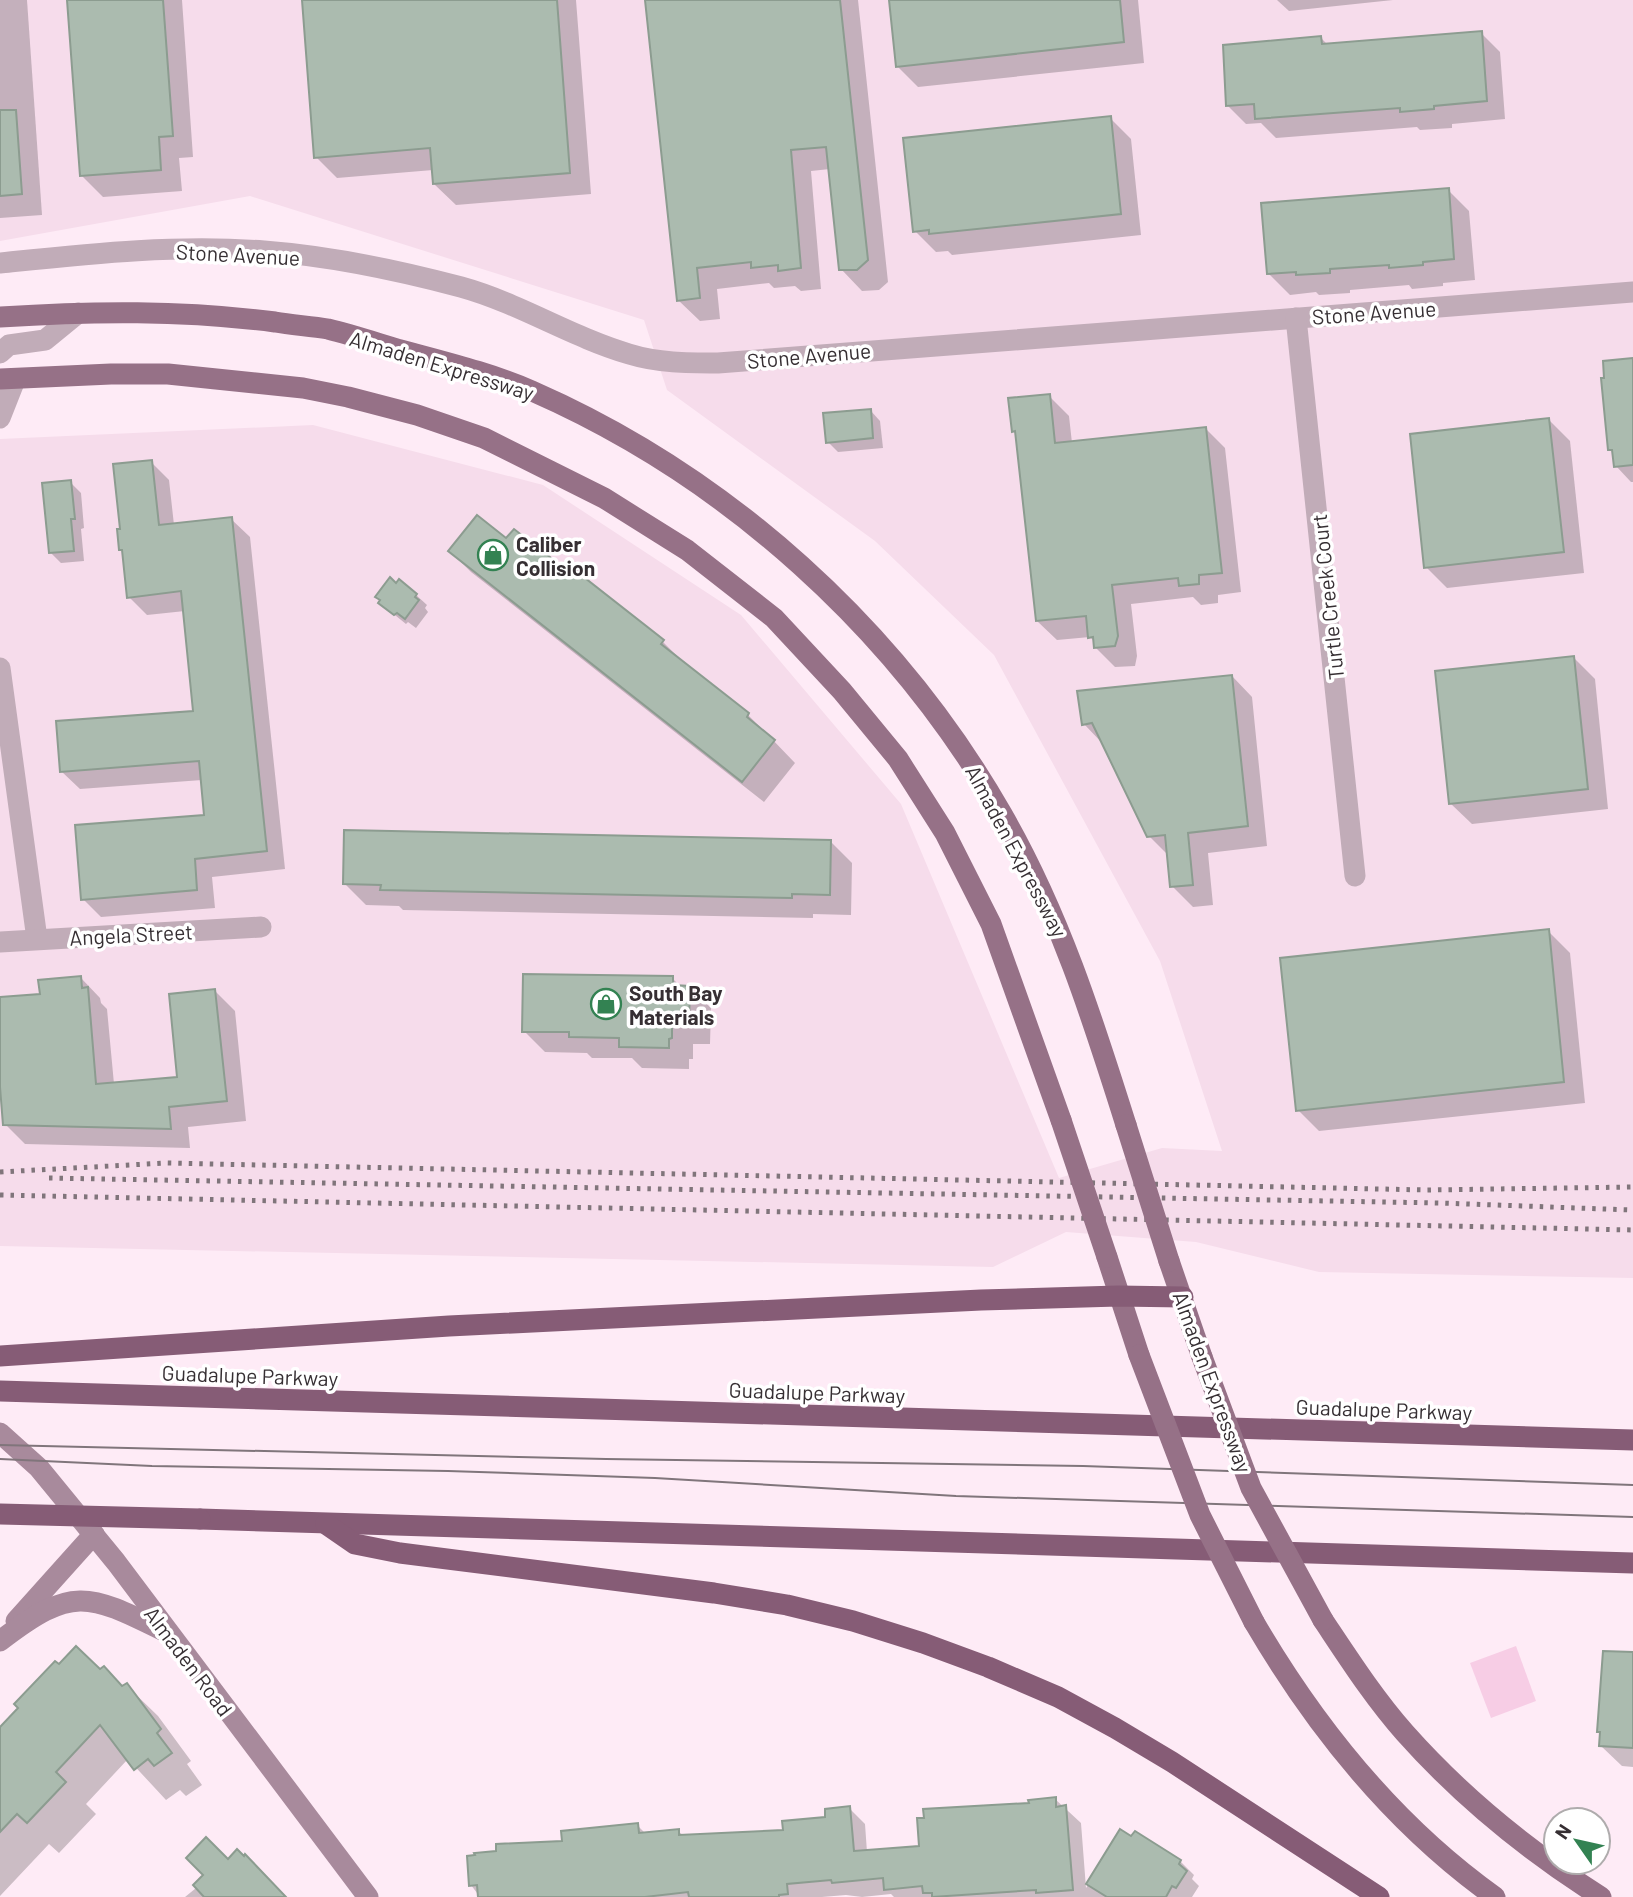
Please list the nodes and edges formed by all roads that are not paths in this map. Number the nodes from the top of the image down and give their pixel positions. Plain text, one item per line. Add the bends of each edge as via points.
1 (0, 263) edge
2 (1633, 292) edge
3 (78, 313) junction
4 (0, 317) edge
5 (1296, 318) junction
6 (0, 353) edge
7 (7, 380) edge
8 (0, 418) edge
9 (0, 668) edge
10 (1355, 876) dead end
11 (261, 927) dead end
12 (37, 939) junction
13 (0, 942) edge
14 (1118, 1296) junction
15 (1182, 1297) junction
16 (0, 1356) edge
17 (0, 1391) edge
18 (0, 1433) edge
19 (1633, 1440) edge
20 (0, 1514) edge
21 (326, 1524) junction
22 (94, 1534) junction
23 (1633, 1563) edge
24 (169, 1634) junction
25 (0, 1639) edge
26 (368, 1897) edge
27 (1379, 1897) edge
28 (1494, 1897) edge
29 (1601, 1897) edge

1 - 5 street, Stone Avenue via 120,251 212,249 318,258 465,288 629,354 674,363
2 - 5 street, Stone Avenue
3 - 4 main road, Almaden Expressway
3 - 6 street via 45,340 9,345
3 - 15 main road, Almaden Expressway, bridge via 165,312 327,329 439,360 530,390 589,419 757,527 862,623 911,679 962,747 1003,816 1064,939
5 - 10 street, Turtle Creek Court
7 - 8 street
7 - 14 main road, bridge via 168,374 303,388 417,415 484,438 604,498 687,550 774,618 898,759 945,833 991,924
9 - 12 street
11 - 12 street, Angela Street
12 - 13 street, Angela Street
14 - 15 highway
14 - 16 highway via 449,1326
14 - 28 main road, bridge via 1200,1515 1254,1622 1347,1759 1404,1821
15 - 29 main road, Almaden Expressway, bridge via 1251,1488 1323,1620 1381,1704 1448,1777 1541,1855
17 - 19 highway, Guadalupe Parkway
18 - 22 street, Almaden Road via 38,1468
20 - 21 highway, bridge
21 - 23 highway
21 - 27 highway via 355,1544 400,1553 787,1605 923,1643 1058,1697 1115,1728
22 - 24 street, Almaden Road
22 - 25 street
24 - 25 street via 121,1609 87,1600 56,1605
24 - 26 street, Almaden Road

